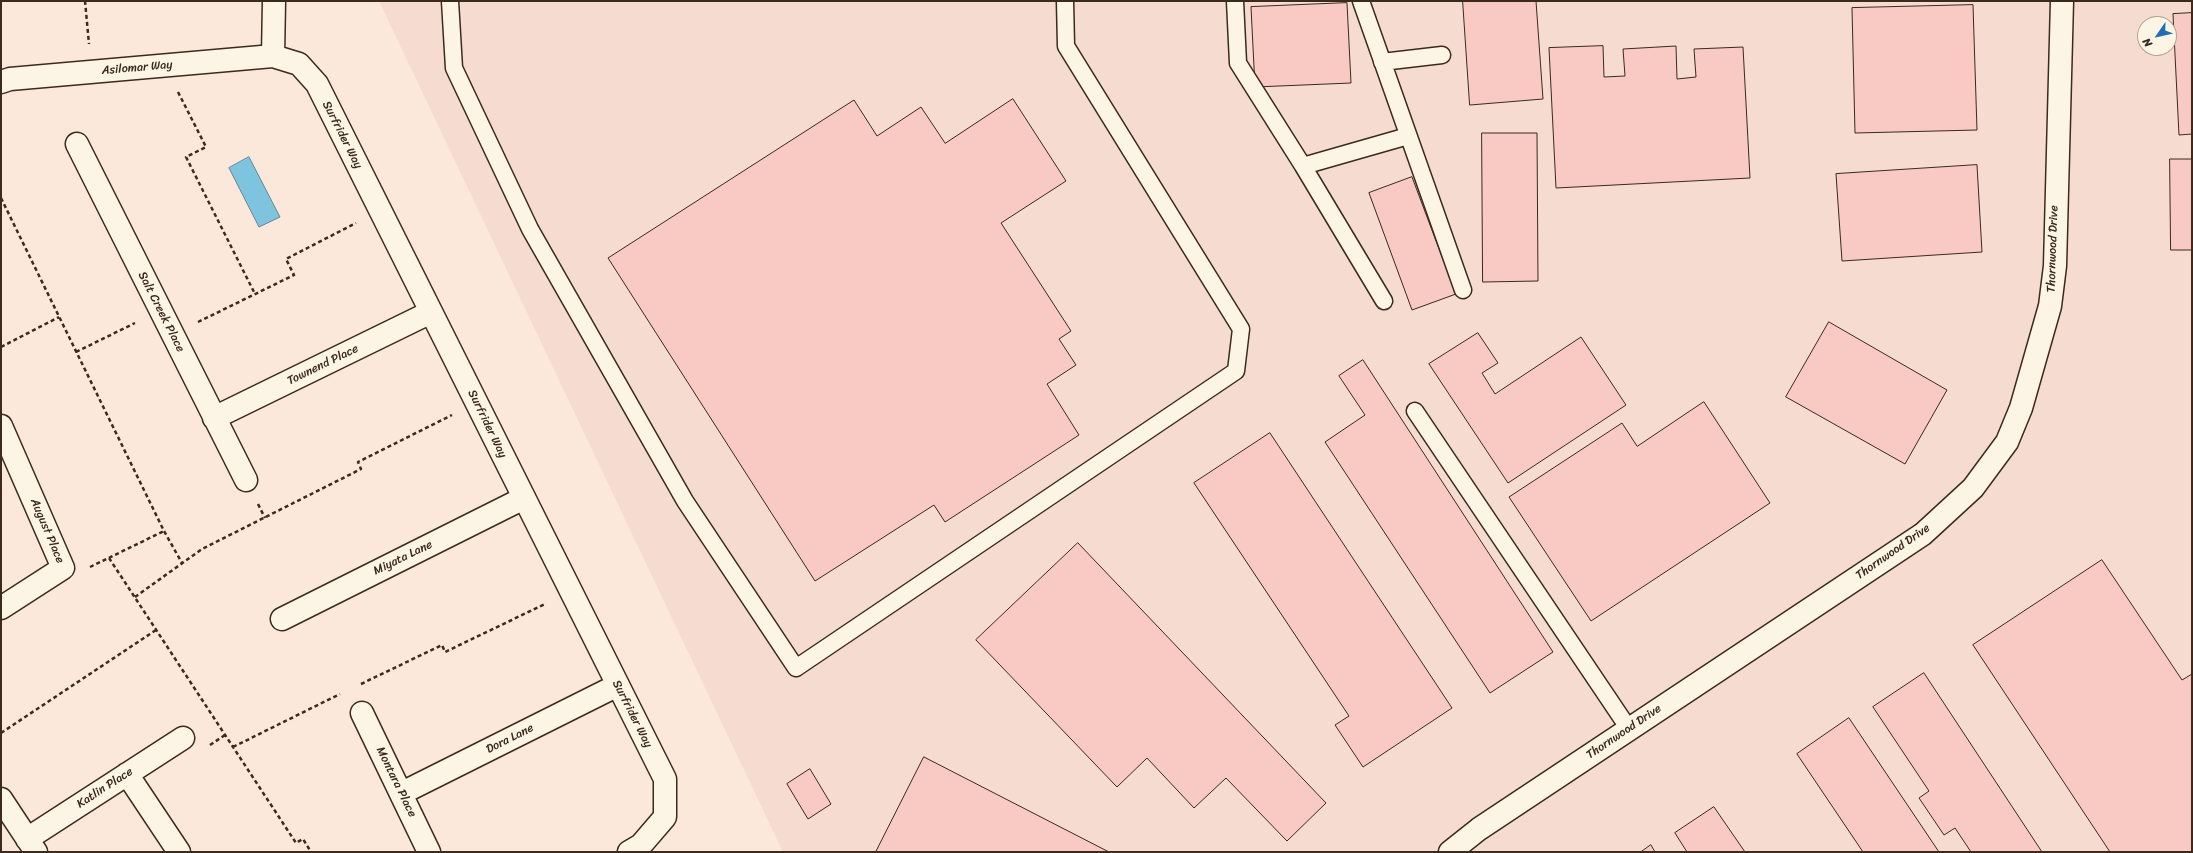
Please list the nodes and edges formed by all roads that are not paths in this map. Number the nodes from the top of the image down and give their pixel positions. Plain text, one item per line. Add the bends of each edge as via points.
1 (274, 1) edge
2 (450, 1) edge
3 (1065, 1) edge
4 (1234, 1) edge
5 (1361, 1) edge
6 (2062, 1) edge
7 (1442, 55) dead end
8 (273, 56) junction
9 (1382, 62) junction
10 (1, 82) edge
11 (1408, 136) junction
12 (77, 144) dead end
13 (1303, 166) junction
14 (1463, 290) dead end
15 (1384, 301) dead end
16 (431, 312) junction
17 (1415, 411) dead end
18 (214, 418) junction
19 (1, 426) edge
20 (246, 480) dead end
21 (524, 498) junction
22 (1, 608) edge
23 (282, 619) dead end
24 (618, 685) junction
25 (362, 713) dead end
26 (1629, 729) junction
27 (183, 738) dead end
28 (127, 774) junction
29 (402, 793) junction
30 (1, 798) edge
31 (31, 845) edge
32 (179, 852) edge
33 (429, 852) edge
34 (630, 852) edge
35 (1450, 852) edge

1 - 8 street
2 - 3 lane via 454,68 530,229 685,501 796,668 1236,371 1241,329 1066,46
4 - 13 lane via 1238,63
5 - 9 lane
6 - 26 street, Thornwood Drive via 2055,266 2050,306 2021,408 2007,442 1972,488 1923,534
7 - 9 lane
8 - 10 street, Asilomar Way via 10,79
8 - 16 street, Surfrider Way via 299,64 317,84
9 - 11 lane
11 - 13 lane
11 - 14 lane
12 - 18 street, Salt Creek Place
13 - 15 lane
16 - 18 street, Townend Place
16 - 21 street, Surfrider Way
17 - 26 lane
18 - 20 street, Salt Creek Place
19 - 22 street, August Place via 63,568
21 - 23 street, Miyata Lane
21 - 24 street, Surfrider Way
24 - 29 street, Dora Lane
24 - 34 street, Surfrider Way via 665,779 665,817 641,845
25 - 29 street, Montara Place
26 - 35 street, Thornwood Drive via 1479,829
27 - 28 street, Katlin Place
28 - 31 street, Katlin Place
28 - 32 street
29 - 33 street, Montara Place
30 - 31 street

